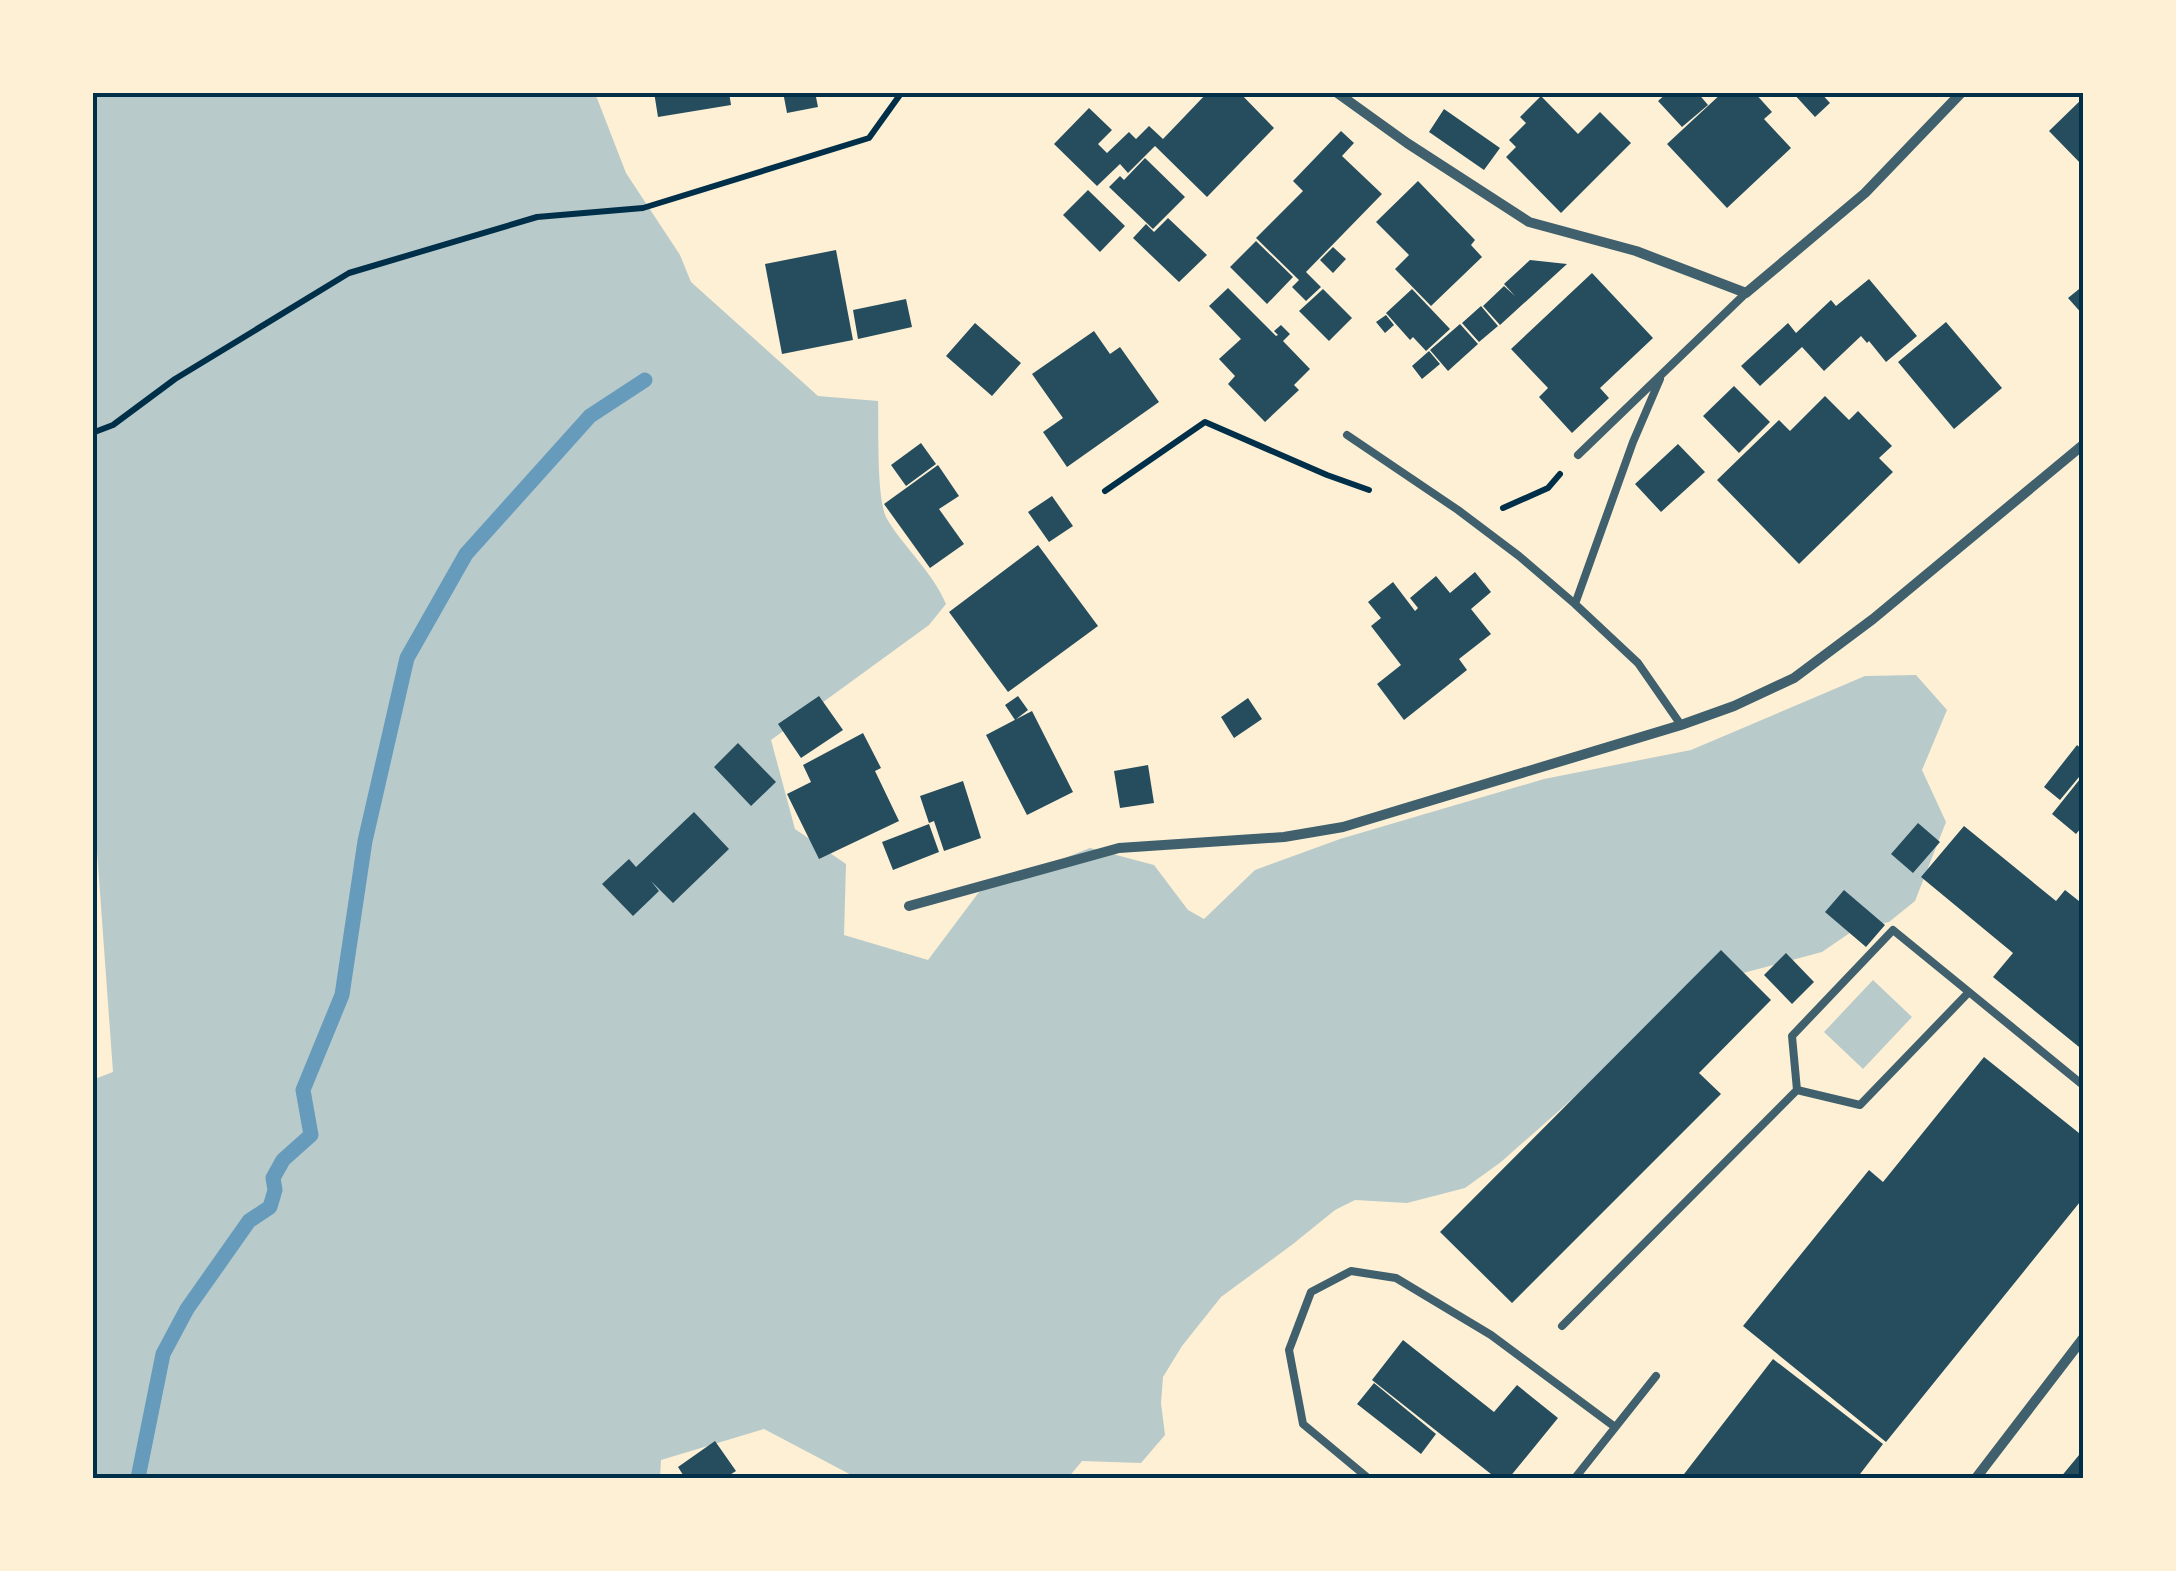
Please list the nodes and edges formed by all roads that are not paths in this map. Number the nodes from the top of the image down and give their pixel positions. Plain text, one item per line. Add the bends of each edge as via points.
1 (1336, 92) edge
2 (1962, 92) edge
3 (1746, 293) junction
4 (1660, 378) junction
5 (1347, 435) dead end
6 (2084, 444) edge
7 (1578, 455) road end
8 (1575, 604) junction
9 (1681, 725) junction
10 (910, 906) dead end
11 (1969, 992) junction
12 (2084, 1086) edge
13 (1797, 1090) junction
14 (1562, 1326) dead end
15 (2084, 1337) edge
16 (1656, 1376) dead end
17 (1615, 1427) junction
18 (1368, 1478) edge
19 (1574, 1478) edge
20 (1976, 1478) edge

1 - 3 street via 1529,222
2 - 3 street via 1865,193
3 - 4 lane
4 - 7 lane
4 - 8 lane
5 - 8 lane via 1458,510
6 - 9 street via 1794,678
8 - 9 lane via 1638,663
9 - 10 street via 1343,827 1119,848
11 - 12 lane
11 - 13 lane via 1860,1105
11 - 13 lane via 1893,930 1792,1036
13 - 14 lane
15 - 20 street
16 - 17 lane
17 - 18 lane via 1491,1336 1396,1278 1350,1271 1311,1292 1289,1350 1302,1424
17 - 19 lane

